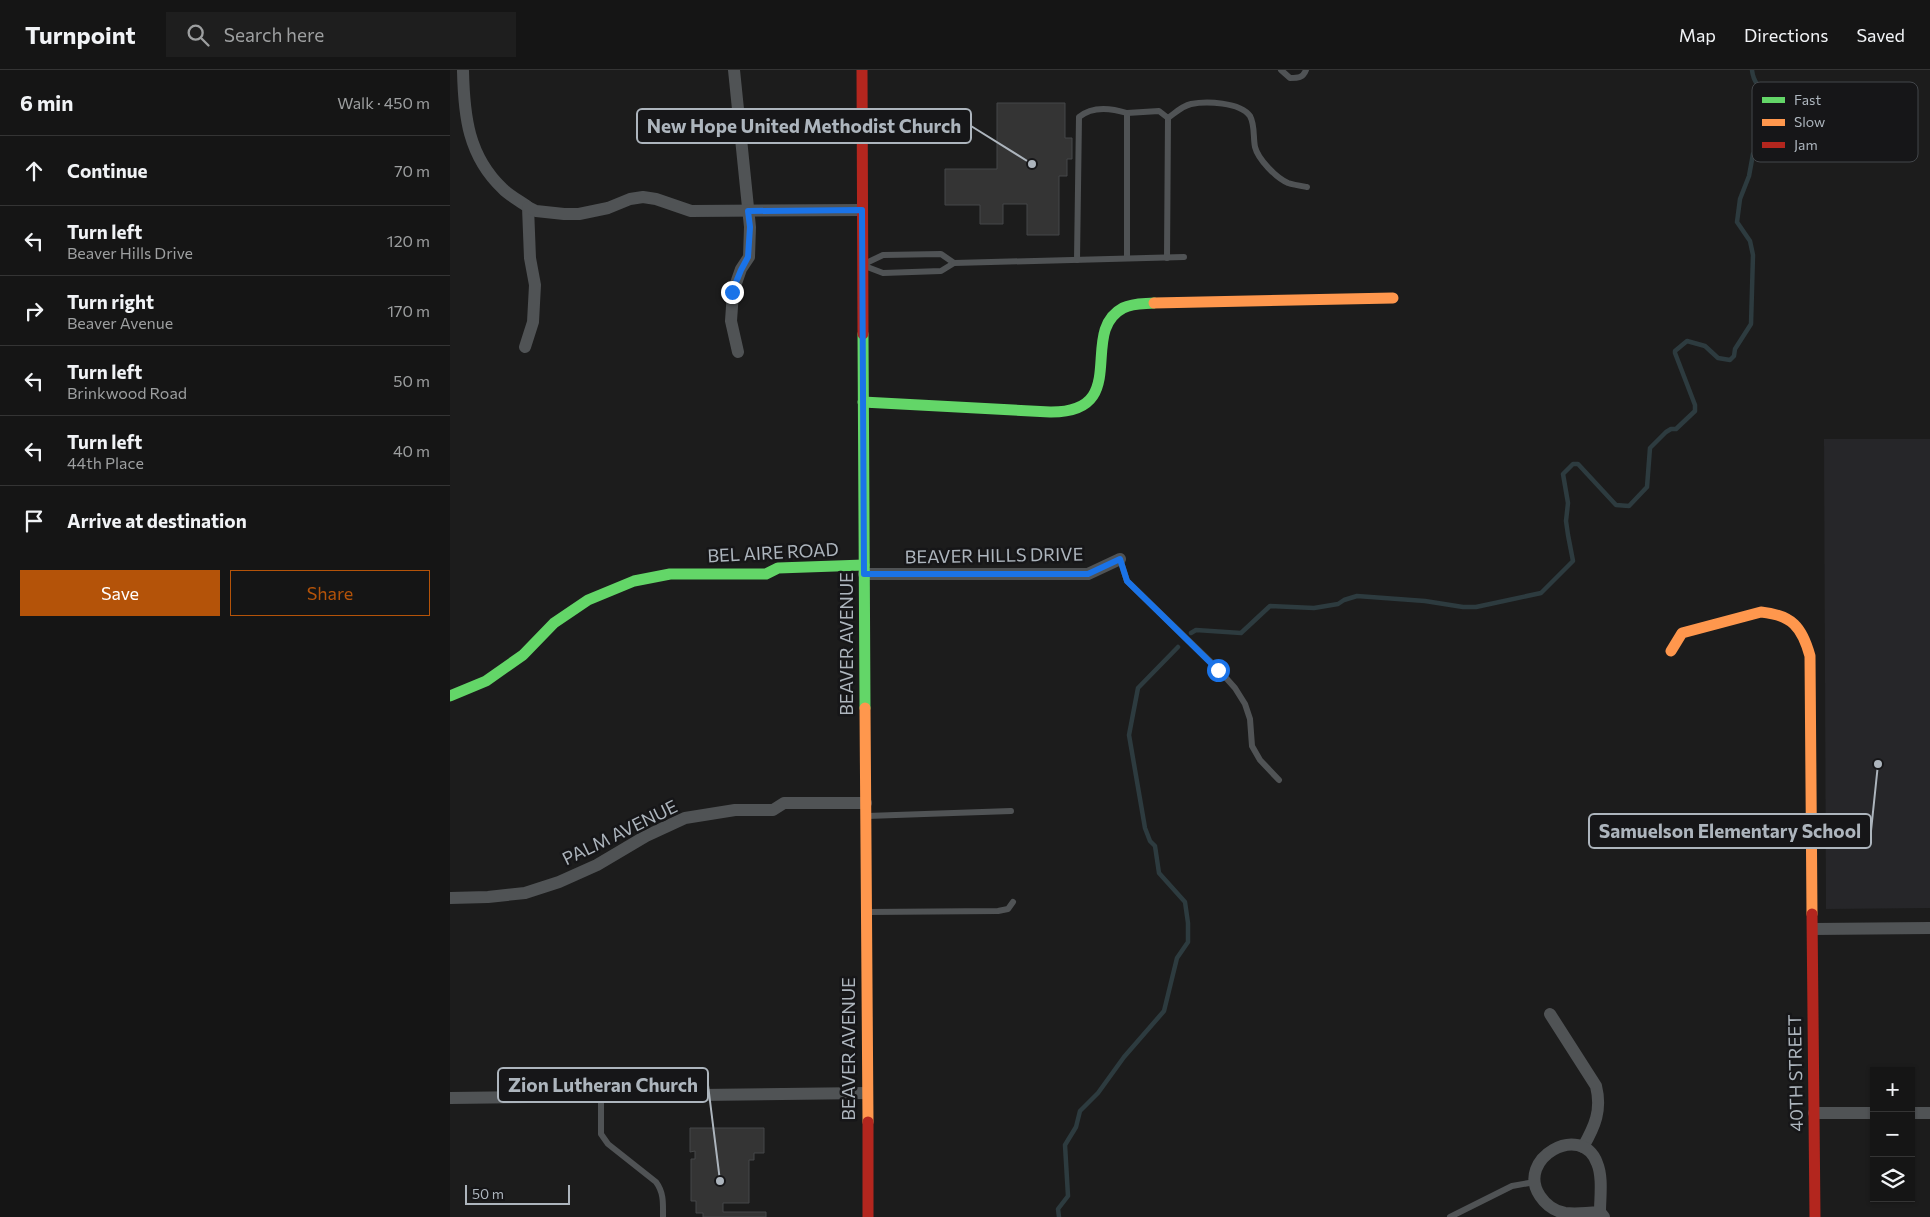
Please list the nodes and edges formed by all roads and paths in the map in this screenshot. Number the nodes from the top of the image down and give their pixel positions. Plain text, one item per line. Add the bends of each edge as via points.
1 (734, 70) edge
2 (862, 70) edge
3 (1281, 70) edge
4 (1306, 70) edge
5 (462, 71) edge
6 (1127, 113) junction
7 (1168, 118) junction
8 (1307, 187) dead end
9 (528, 207) junction
10 (862, 210) junction
11 (748, 211) junction
12 (1184, 257) dead end
13 (1127, 258) junction
14 (1167, 258) junction
15 (1077, 260) junction
16 (954, 263) junction
17 (862, 265) junction
18 (1393, 298) dead end
19 (525, 347) dead end
20 (738, 352) dead end
21 (863, 402) junction
22 (1120, 559) joint
23 (864, 570) junction
24 (1670, 650) dead end
25 (450, 696) edge
26 (1278, 780) dead end
27 (866, 809) junction
28 (1011, 811) dead end
29 (450, 898) edge
30 (1013, 902) dead end
31 (866, 912) junction
32 (1930, 928) edge
33 (1813, 929) junction
34 (1550, 1014) dead end
35 (867, 1093) junction
36 (450, 1098) edge
37 (602, 1098) junction
38 (1814, 1113) junction
39 (1870, 1113) edge
40 (1915, 1113) edge
41 (1930, 1113) edge
42 (1583, 1147) junction
43 (1535, 1182) junction
44 (1602, 1215) edge
45 (662, 1217) edge
46 (868, 1217) edge
47 (1450, 1217) edge
48 (1815, 1217) edge

1 - 11 street
2 - 10 street, BEAVER AVENUE
3 - 4 lane via 1290,78 1299,78
5 - 9 street via 463,107 479,160 503,189
6 - 7 lane via 1159,111
6 - 13 lane
6 - 15 lane via 1095,109 1079,117
7 - 8 lane via 1190,104 1220,103 1239,108 1250,116 1259,159 1287,183
7 - 14 lane
9 - 11 street via 536,211 579,214 643,197 691,210
9 - 19 street via 530,258 535,285 533,322
10 - 11 street
10 - 17 street, BEAVER AVENUE
11 - 20 street via 748,257 732,292 731,321
12 - 14 lane
13 - 14 lane
13 - 15 lane
15 - 16 lane
16 - 17 lane via 941,271 883,273
16 - 17 lane via 941,254 883,255
17 - 21 street, BEAVER AVENUE
18 - 21 street via 1125,306 1110,319 1106,328 1098,388 1083,405 1071,410 1022,411
21 - 23 street, BEAVER AVENUE
22 - 23 street, BEAVER HILLS DRIVE via 1088,574
22 - 26 lane via 1127,581 1234,688 1250,719 1252,746
23 - 25 street, BEL AIRE ROAD via 778,568 766,574 670,574 634,581 588,600 554,623 523,655 486,681
23 - 27 street, BEAVER AVENUE
24 - 33 street, 40TH STREET via 1682,633 1761,612 1789,619 1805,637 1810,656
27 - 28 lane
27 - 29 street, PALM AVENUE via 784,803 773,810 735,810 685,818 559,882 525,893
27 - 31 street, BEAVER AVENUE
30 - 31 lane via 1008,909 998,911
31 - 35 street, BEAVER AVENUE
32 - 33 street
33 - 38 street, 40TH STREET
34 - 42 street via 1596,1086 1599,1112
35 - 37 street
35 - 46 street, BEAVER AVENUE
36 - 37 street
37 - 45 lane via 601,1134 608,1144 660,1187
38 - 39 street
38 - 48 street, 40TH STREET
40 - 41 street
42 - 43 street via 1568,1144 1548,1152 1536,1171
42 - 44 street via 1597,1161
43 - 44 street via 1538,1193 1554,1209 1564,1213
43 - 47 lane via 1512,1186

